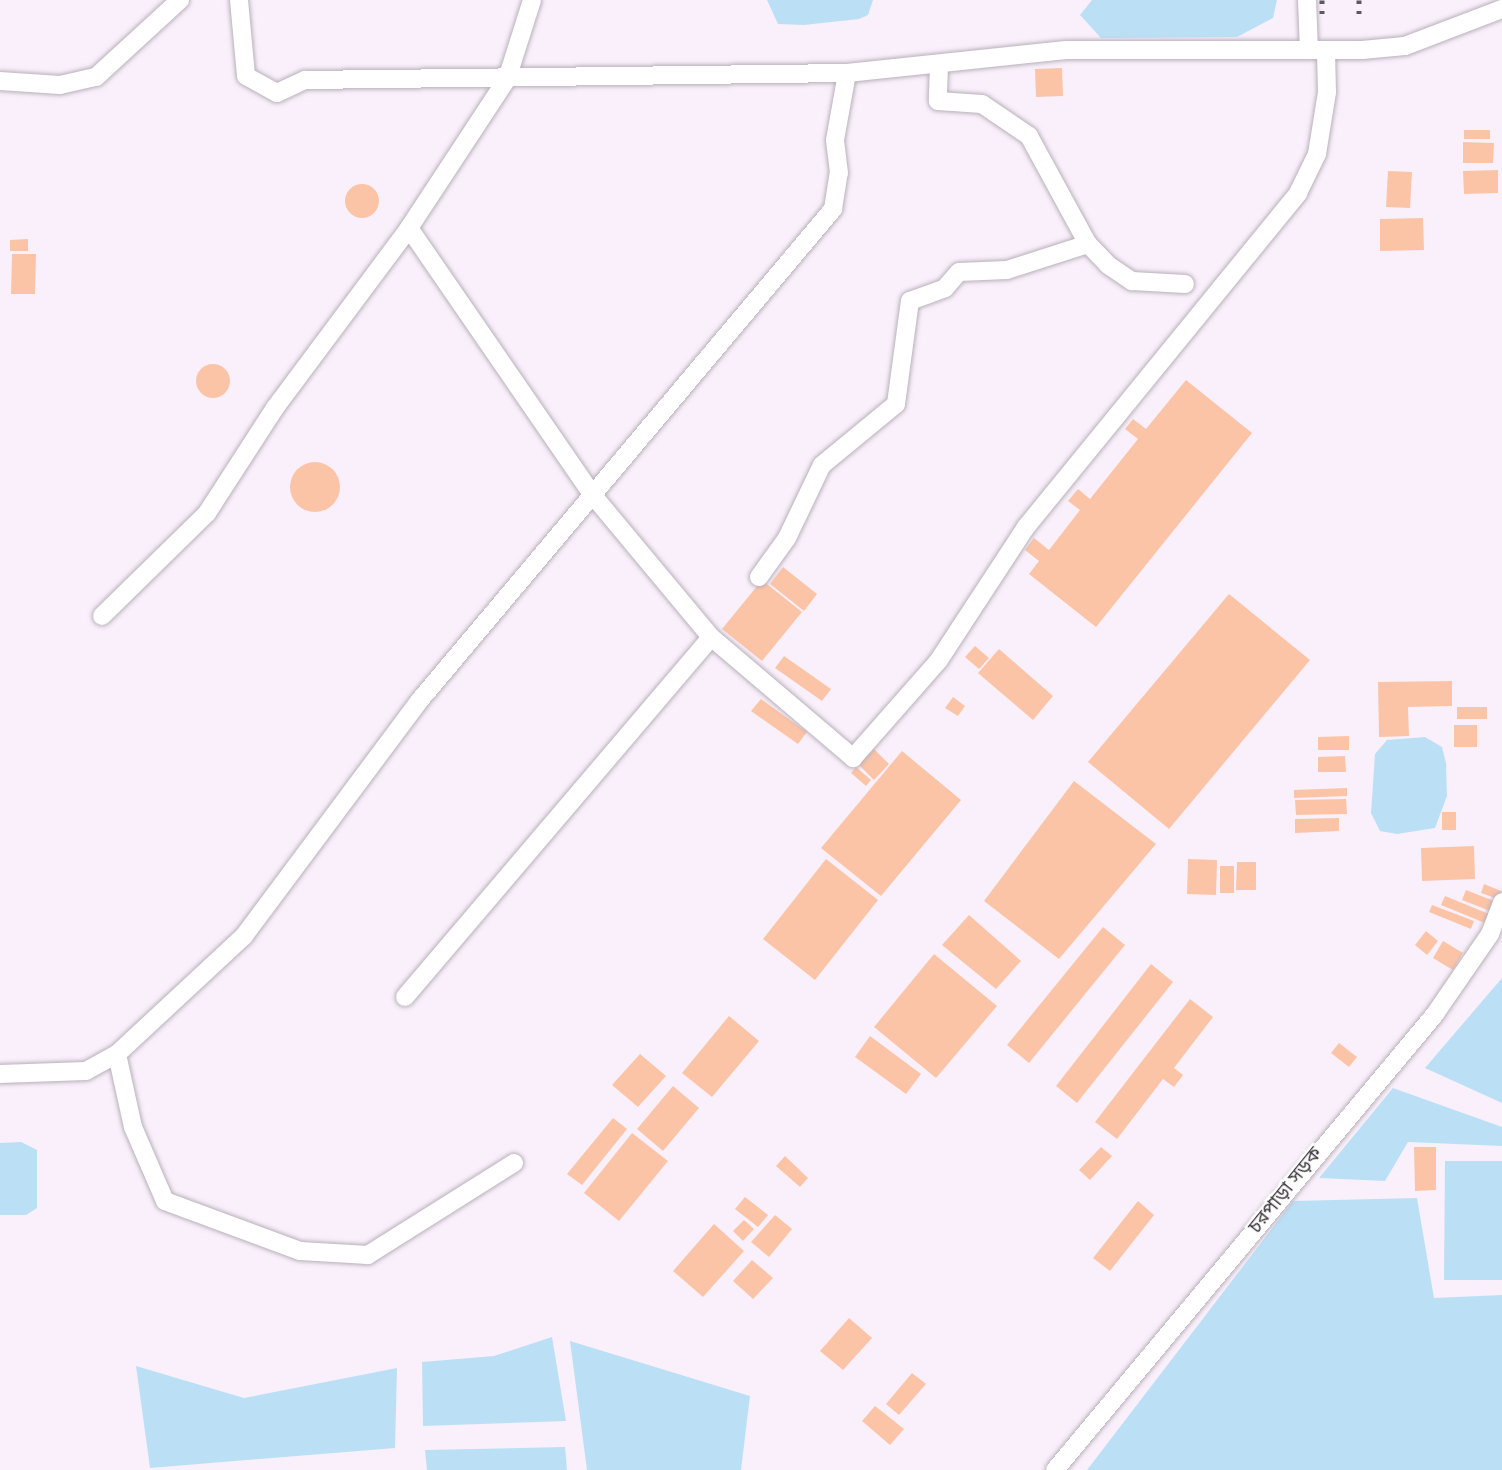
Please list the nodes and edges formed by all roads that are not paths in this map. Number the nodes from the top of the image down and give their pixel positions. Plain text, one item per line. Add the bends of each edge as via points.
1 (180, 0) edge
2 (239, 0) edge
3 (532, 0) edge
4 (1307, 0) edge
5 (1502, 9) edge
6 (1317, 50) junction
7 (939, 65) junction
8 (847, 73) junction
9 (507, 79) junction
10 (0, 81) edge
11 (409, 228) junction
12 (1088, 244) junction
13 (1185, 284) dead end
14 (591, 493) junction
15 (759, 577) dead end
16 (102, 616) dead end
17 (711, 637) junction
18 (1502, 902) edge
19 (405, 997) dead end
20 (117, 1054) junction
21 (0, 1074) edge
22 (514, 1163) dead end
23 (1055, 1470) edge

1 - 10 street via 96,77 60,85
2 - 9 street via 246,76 277,93 305,80
3 - 9 street
4 - 6 street
5 - 6 street via 1405,46
6 - 7 street via 1066,50
6 - 17 street via 1327,92 1317,154 1298,193 1026,527 939,660 853,758
7 - 8 street
7 - 12 street via 938,102 982,104 1029,136
8 - 9 street
8 - 14 street via 835,140 839,173 833,209
9 - 11 street
11 - 14 street
11 - 16 street via 275,408 207,513
12 - 13 street via 1132,281
12 - 15 street via 1007,270 959,271 945,288 910,301 896,404 822,465 787,538
14 - 17 street
14 - 20 street via 421,700 244,936
17 - 19 street
18 - 23 street, চরপাড়া সড়ক via 1490,934 1435,1014 1372,1084
20 - 21 street via 86,1071
20 - 22 street via 133,1127 165,1201 300,1251 368,1255

